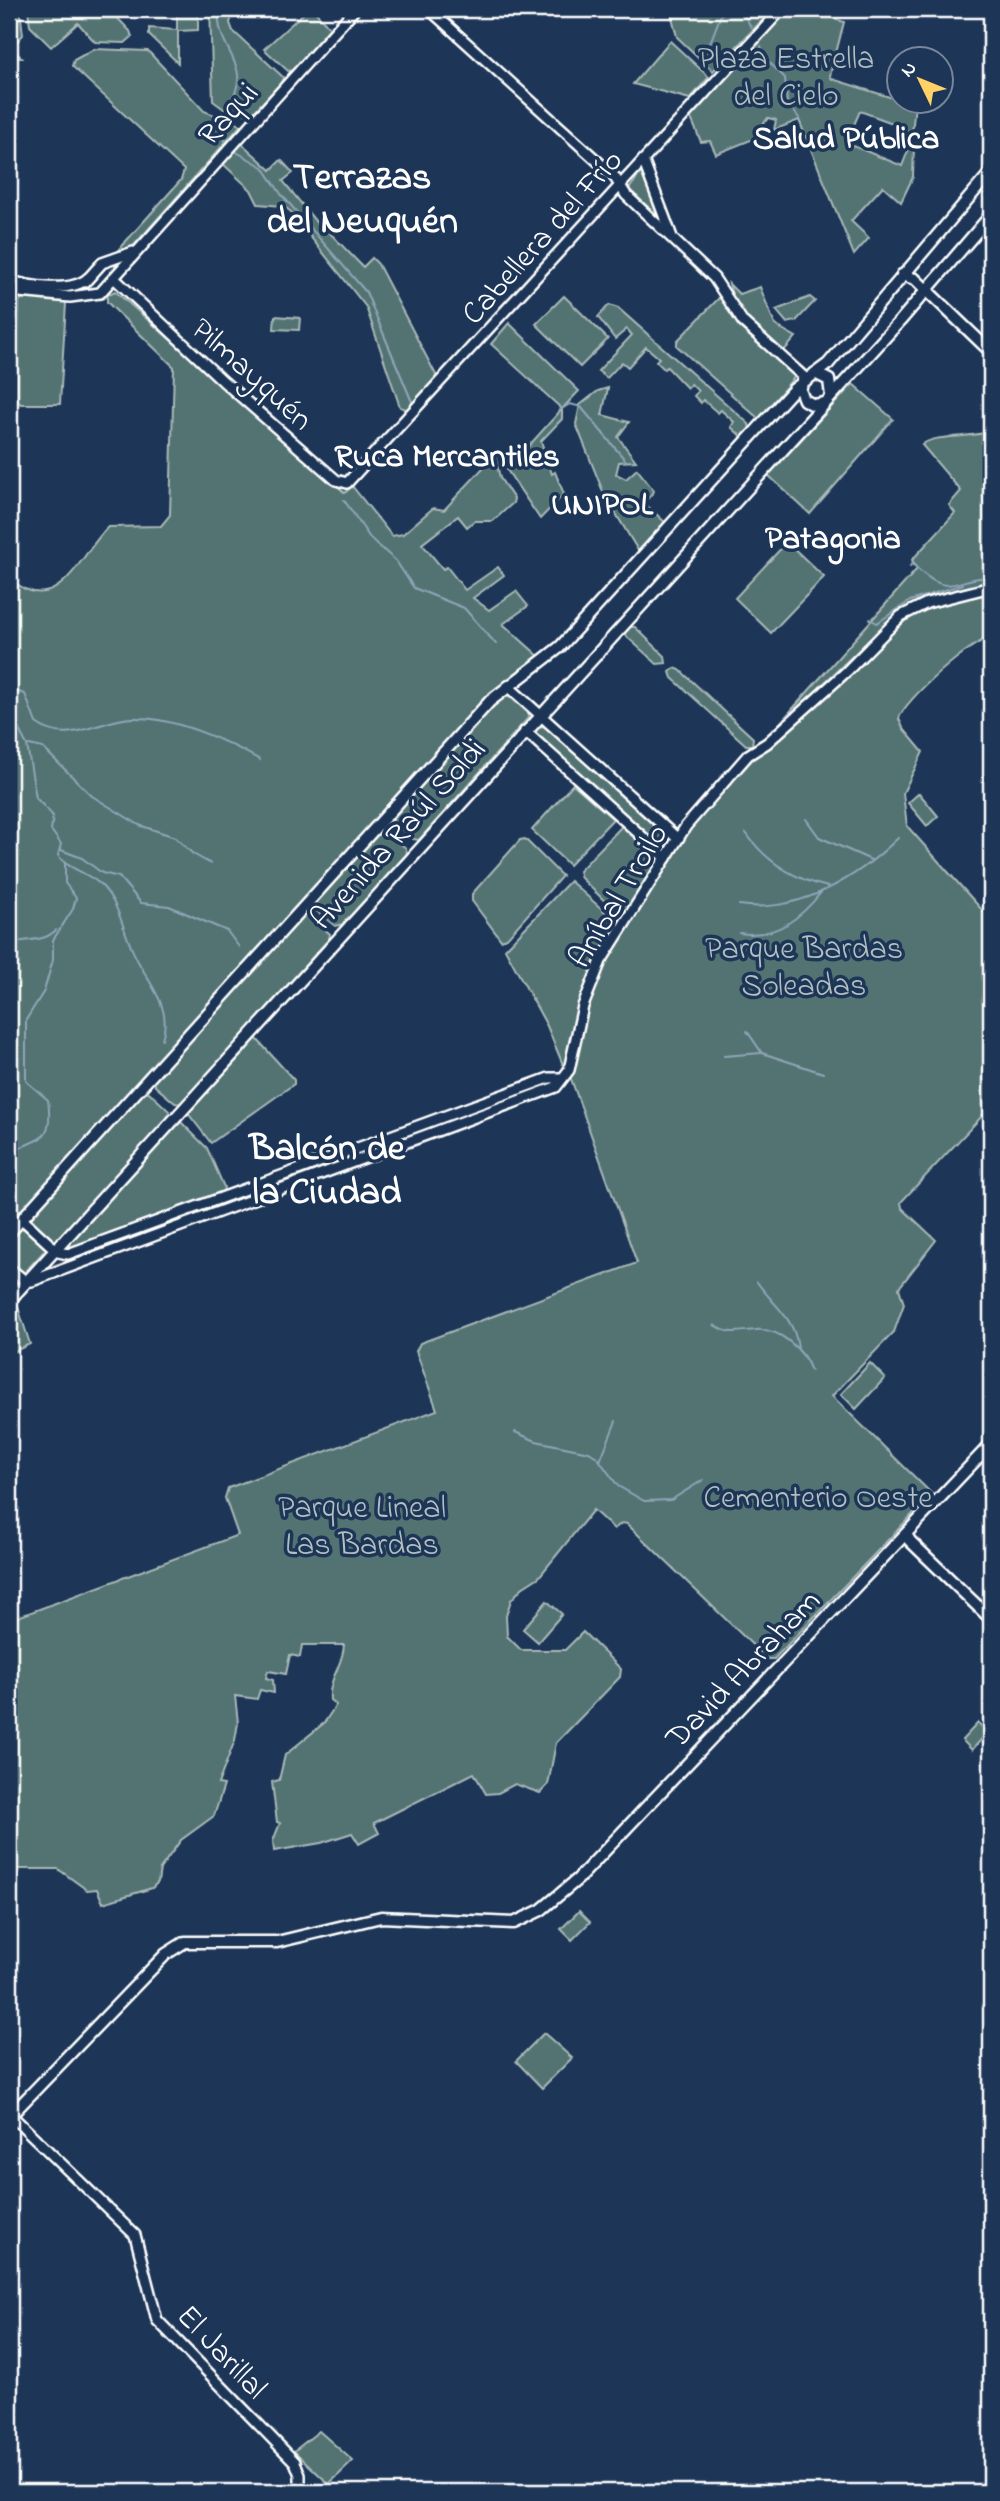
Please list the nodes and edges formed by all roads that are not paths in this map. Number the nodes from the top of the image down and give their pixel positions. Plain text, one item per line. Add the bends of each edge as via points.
1 (355, 9) edge
2 (429, 9) edge
3 (780, 9) edge
4 (643, 160) junction
5 (991, 172) edge
6 (620, 186) junction
7 (991, 215) edge
8 (672, 239) junction
9 (136, 250) junction
10 (108, 262) junction
11 (902, 275) junction
12 (115, 277) junction
13 (88, 278) junction
14 (9, 280) edge
15 (927, 290) junction
16 (9, 291) edge
17 (102, 291) junction
18 (92, 295) junction
19 (131, 296) junction
20 (991, 352) edge
21 (808, 377) junction
22 (827, 401) junction
23 (345, 484) joint
24 (991, 587) edge
25 (508, 686) junction
26 (541, 715) junction
27 (525, 731) junction
28 (678, 839) junction
29 (666, 858) junction
30 (562, 1078) junction
31 (22, 1219) junction
32 (9, 1233) edge
33 (55, 1249) junction
34 (9, 1268) edge
35 (26, 1281) junction
36 (9, 1301) edge
37 (991, 1444) edge
38 (906, 1534) junction
39 (991, 1611) edge
40 (991, 1619) edge
41 (10, 2116) edge
42 (300, 2492) edge

1 - 9 street, Raqui
2 - 6 street
3 - 4 street, Cabellera del Frío
4 - 6 street, Cabellera del Frío
4 - 8 street
5 - 11 main road, Avenida Raúl Soldi
6 - 8 street
6 - 23 street, Cabellera del Frío
7 - 15 main road, Avenida Raúl Soldi
8 - 21 street via 714,278 746,325
9 - 10 street, Raqui
9 - 12 street, Raqui
10 - 12 street via 116,268
10 - 13 street, Raqui
11 - 15 main road
11 - 21 main road, Avenida Raúl Soldi via 828,364
12 - 17 street, Raqui
12 - 19 street, Pilmayquén
13 - 14 street via 73,286
13 - 18 street via 85,288
15 - 20 main road
15 - 22 main road, Avenida Raúl Soldi
16 - 18 street
17 - 18 street, Raqui
17 - 19 street via 114,288
19 - 23 street, Pilmayquén
21 - 22 main road via 825,376 830,382 832,392
21 - 22 main road via 800,390 804,400 814,405
21 - 25 main road, Avenida Raúl Soldi via 560,647
22 - 26 main road, Avenida Raúl Soldi
24 - 28 street, Aníbal Troilo via 926,603 901,616 852,666 748,755
25 - 26 street
25 - 31 main road, Avenida Raúl Soldi
26 - 27 main road, Avenida Raúl Soldi
26 - 28 street
27 - 29 street
27 - 33 main road, Avenida Raúl Soldi
28 - 29 street, Aníbal Troilo
29 - 30 street, Aníbal Troilo via 594,976 569,1070
30 - 33 street via 549,1078 73,1252 63,1254
30 - 35 street via 554,1089
31 - 32 main road, Avenida Raúl Soldi
31 - 33 street
33 - 35 main road, Avenida Raúl Soldi
34 - 35 street
35 - 36 main road, Avenida Raúl Soldi
37 - 38 main road, David Abraham
38 - 39 main road
38 - 40 main road
38 - 41 main road, David Abraham via 578,1879 524,1920 500,1924 381,1917 277,1942 180,1944
41 - 42 street, El Jarillal via 137,2237 158,2320 295,2462

